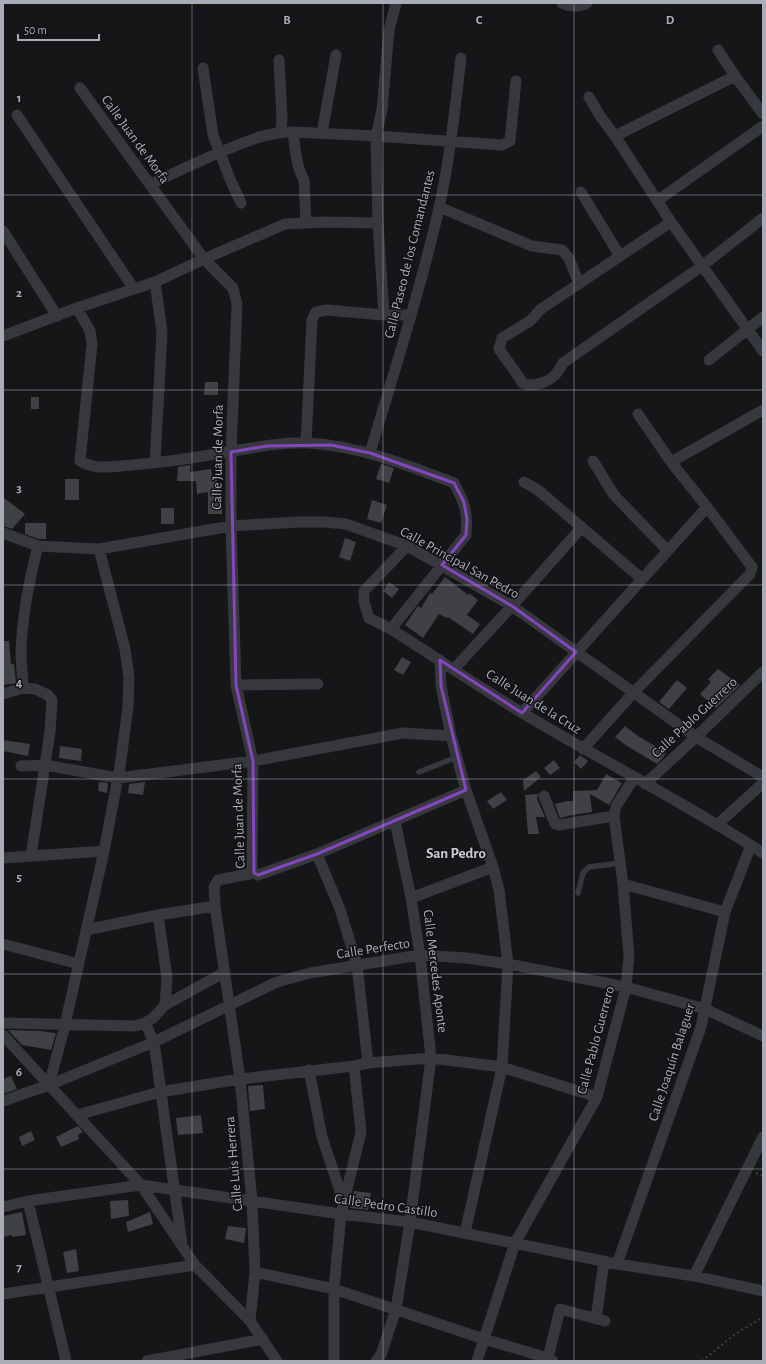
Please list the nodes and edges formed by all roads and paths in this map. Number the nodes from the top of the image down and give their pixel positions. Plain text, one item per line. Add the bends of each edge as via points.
1 (396, 3) edge
2 (562, 3) edge
3 (584, 5) edge
4 (718, 50) dead end
5 (336, 55) dead end
6 (461, 58) dead end
7 (279, 60) dead end
8 (203, 68) dead end
9 (735, 76) junction
10 (516, 81) dead end
11 (80, 88) dead end
12 (589, 97) dead end
13 (763, 114) edge
14 (17, 115) dead end
15 (763, 126) edge
16 (281, 132) junction
17 (293, 132) junction
18 (322, 133) junction
19 (376, 136) junction
20 (615, 136) junction
21 (451, 141) junction
22 (220, 152) junction
23 (151, 184) junction
24 (581, 192) dead end
25 (657, 201) junction
26 (240, 203) dead end
27 (439, 207) junction
28 (763, 218) edge
29 (671, 222) junction
30 (306, 223) junction
31 (378, 223) junction
32 (3, 231) edge
33 (620, 256) junction
34 (204, 259) junction
35 (702, 266) junction
36 (155, 282) junction
37 (579, 284) junction
38 (134, 289) junction
39 (77, 308) junction
40 (384, 315) junction
41 (411, 315) junction
42 (57, 316) junction
43 (763, 317) edge
44 (748, 329) junction
45 (3, 336) edge
46 (763, 351) edge
47 (709, 360) dead end
48 (763, 410) edge
49 (638, 414) dead end
50 (306, 443) junction
51 (231, 452) junction
52 (370, 453) junction
53 (593, 460) dead end
54 (671, 462) junction
55 (155, 463) junction
56 (524, 482) dead end
57 (707, 507) junction
58 (231, 526) junction
59 (582, 527) junction
60 (3, 533) edge
61 (38, 546) junction
62 (407, 546) junction
63 (99, 549) junction
64 (667, 550) junction
65 (442, 566) junction
66 (642, 579) junction
67 (512, 606) junction
68 (391, 629) junction
69 (576, 652) junction
70 (440, 660) junction
71 (454, 669) junction
72 (763, 672) edge
73 (318, 684) dead end
74 (236, 685) junction
75 (24, 688) junction
76 (634, 692) junction
77 (3, 694) edge
78 (522, 713) junction
79 (451, 736) junction
80 (696, 737) junction
81 (583, 749) junction
82 (457, 758) junction
83 (253, 761) junction
84 (21, 766) dead end
85 (45, 766) junction
86 (419, 772) dead end
87 (763, 777) edge
88 (118, 778) junction
89 (634, 778) junction
90 (763, 783) edge
91 (645, 784) junction
92 (466, 790) junction
93 (544, 796) dead end
94 (614, 816) junction
95 (395, 821) junction
96 (718, 824) junction
97 (751, 845) junction
98 (104, 850) junction
99 (763, 853) edge
100 (317, 854) junction
101 (31, 856) junction
102 (3, 858) edge
103 (620, 863) junction
104 (493, 867) junction
105 (256, 874) junction
106 (623, 884) junction
107 (578, 893) dead end
108 (411, 898) junction
109 (215, 906) junction
110 (725, 912) junction
111 (158, 915) junction
112 (86, 930) junction
113 (3, 944) edge
114 (420, 955) junction
115 (79, 964) junction
116 (508, 964) junction
117 (357, 965) junction
118 (225, 972) junction
119 (626, 987) junction
120 (165, 1005) junction
121 (230, 1006) junction
122 (705, 1009) junction
123 (3, 1023) edge
124 (145, 1024) junction
125 (65, 1026) junction
126 (3, 1035) edge
127 (763, 1036) edge
128 (154, 1042) junction
129 (431, 1058) junction
130 (368, 1063) junction
131 (354, 1066) junction
132 (502, 1067) junction
133 (309, 1070) junction
134 (240, 1079) junction
135 (49, 1085) junction
136 (160, 1092) junction
137 (598, 1097) junction
138 (3, 1101) edge
139 (77, 1115) junction
140 (763, 1137) edge
141 (141, 1185) junction
142 (174, 1190) junction
143 (28, 1201) junction
144 (252, 1201) junction
145 (3, 1207) edge
146 (342, 1208) junction
147 (410, 1222) junction
148 (465, 1233) junction
149 (515, 1243) junction
150 (182, 1246) junction
151 (604, 1261) junction
152 (616, 1264) junction
153 (195, 1265) junction
154 (255, 1272) junction
155 (694, 1276) junction
156 (48, 1286) junction
157 (334, 1289) junction
158 (763, 1291) edge
159 (3, 1294) edge
160 (396, 1309) junction
161 (763, 1317) edge
162 (250, 1321) junction
163 (484, 1339) junction
164 (263, 1340) junction
165 (550, 1360) edge
166 (66, 1361) edge
167 (146, 1361) edge
168 (277, 1361) edge
169 (334, 1361) edge
170 (376, 1361) edge
171 (477, 1361) edge
172 (702, 1361) edge

1 - 19 street via 389,30 382,110
2 - 3 street
4 - 9 street
5 - 18 street
6 - 21 street, Calle Paseo de los Comandantes
7 - 16 street
8 - 22 street via 213,135
9 - 13 street
9 - 20 street
10 - 21 street via 510,141 502,145
11 - 23 street, Calle Juan de Morfa
12 - 20 street
14 - 38 street
15 - 25 street
16 - 17 street
16 - 22 street via 260,136
17 - 18 street
17 - 30 street via 295,154 304,180
18 - 19 street
19 - 21 street
19 - 31 street
20 - 25 street
21 - 27 street, Calle Paseo de los Comandantes
22 - 23 street
22 - 26 street
23 - 34 street, Calle Juan de Morfa
24 - 33 street
25 - 29 street
27 - 37 street via 532,246 562,250
27 - 41 street, Calle Paseo de los Comandantes
28 - 35 street
29 - 33 street
29 - 35 street
30 - 31 street
30 - 34 street via 285,224
31 - 40 street
32 - 42 street
33 - 37 street
34 - 36 street
34 - 51 street, Calle Juan de Morfa via 233,288 237,304
35 - 37 street via 563,363 552,378 542,383 523,383 499,349 502,338 530,321 541,309
35 - 44 street
36 - 38 street
36 - 55 street via 162,332
38 - 39 street
39 - 42 street
39 - 55 street via 90,331 92,344 80,461 98,467
40 - 41 street
40 - 50 street via 327,310 316,312 312,320
41 - 52 street, Calle Paseo de los Comandantes
42 - 45 street
43 - 44 street
44 - 46 street
44 - 47 street
48 - 54 street
49 - 54 street
50 - 51 street
50 - 52 street
51 - 55 street
51 - 58 street, Calle Juan de Morfa
52 - 65 street via 454,483 464,502 466,535
53 - 64 street via 614,495
54 - 57 street
56 - 59 street via 538,490
57 - 64 street
57 - 76 street via 752,567 750,574
58 - 62 street, Calle Principal San Pedro via 304,522 346,524
58 - 63 street, Calle Principal San Pedro
58 - 74 street, Calle Juan de Morfa
59 - 66 street
59 - 67 street
60 - 61 street, Calle Principal San Pedro
61 - 63 street, Calle Principal San Pedro
61 - 75 street via 24,616 21,652
62 - 65 street, Calle Principal San Pedro
62 - 68 street, Calle Juan de la Cruz via 364,591 368,618
63 - 88 street via 125,649 129,677 128,707
64 - 66 street
65 - 67 street, Calle Principal San Pedro
65 - 68 street
66 - 69 street
67 - 69 street, Calle Principal San Pedro
67 - 71 street
68 - 70 street, Calle Juan de la Cruz
69 - 76 street, Calle Principal San Pedro
69 - 78 street
70 - 71 street, Calle Juan de la Cruz
70 - 79 street via 440,686
71 - 78 street, Calle Juan de la Cruz
72 - 80 street, Calle Pablo Guerrero
73 - 74 street
74 - 83 street, Calle Juan de Morfa
75 - 77 street
75 - 85 street via 35,689 48,695 52,700
76 - 80 street, Calle Principal San Pedro
76 - 81 street
78 - 81 street, Calle Juan de la Cruz
79 - 82 street
79 - 83 street via 403,733
80 - 87 street, Calle Principal San Pedro
80 - 91 street, Calle Pablo Guerrero
81 - 89 street, Calle Juan de la Cruz
82 - 86 lane
82 - 92 street
83 - 88 street
83 - 105 street, Calle Juan de Morfa via 252,869
84 - 85 street
85 - 88 street
85 - 101 street
88 - 98 street
89 - 91 street, Calle Juan de la Cruz
89 - 94 street, Calle Pablo Guerrero via 616,806
90 - 96 street
91 - 96 street, Calle Juan de la Cruz
92 - 95 street, Calle Luis Herrera
92 - 104 street
93 - 94 street via 555,824 558,825
94 - 103 street, Calle Pablo Guerrero
95 - 100 street, Calle Luis Herrera
95 - 108 street, Calle Mercedes Aponte
96 - 97 street, Calle Juan de la Cruz
97 - 99 street, Calle Juan de la Cruz
97 - 110 street, Calle Joaquín Balaguer
98 - 101 street
98 - 112 street
100 - 105 street, Calle Luis Herrera
100 - 117 street via 340,909
101 - 102 street
103 - 106 street, Calle Pablo Guerrero
103 - 107 lane via 589,867 583,873
104 - 108 street
104 - 116 street via 499,890
105 - 109 street, Calle Luis Herrera via 218,880 214,887
106 - 110 street
106 - 119 street, Calle Pablo Guerrero via 629,956
108 - 114 street, Calle Mercedes Aponte
109 - 111 street
109 - 118 street, Calle Luis Herrera
110 - 122 street, Calle Joaquín Balaguer
111 - 112 street
111 - 120 street via 167,976
112 - 115 street
113 - 115 street
114 - 116 street, Calle Perfecto
114 - 117 street, Calle Perfecto
114 - 129 street, Calle Mercedes Aponte
115 - 125 street
116 - 119 street, Calle Perfecto
116 - 132 street
117 - 121 street, Calle Perfecto via 277,982
117 - 130 street
118 - 120 street
118 - 121 street, Calle Luis Herrera
119 - 122 street, Calle Perfecto
119 - 137 street, Calle Pablo Guerrero
120 - 124 street
121 - 128 street, Calle Perfecto
121 - 134 street, Calle Luis Herrera
122 - 127 street, Calle Perfecto
122 - 152 street, Calle Joaquín Balaguer via 701,1027
123 - 125 street
124 - 125 street
124 - 128 street
125 - 135 street
126 - 135 street
128 - 135 street, Calle Perfecto
128 - 136 street
129 - 130 street
129 - 132 street
129 - 147 street, Calle Mercedes Aponte
130 - 131 street
131 - 133 street
131 - 146 street via 361,1132
132 - 137 street
132 - 148 street
133 - 134 street
133 - 146 street via 322,1137
134 - 136 street
134 - 144 street, Calle Luis Herrera
135 - 138 street, Calle Perfecto
135 - 139 street
136 - 139 street
136 - 142 street
137 - 149 street, Calle Pablo Guerrero
139 - 141 street
140 - 155 street
141 - 142 street, Calle Pedro Castillo
141 - 143 street, Calle Pedro Castillo
141 - 150 street
142 - 144 street, Calle Pedro Castillo
142 - 150 street
143 - 145 street, Calle Pedro Castillo
143 - 156 street
144 - 146 street, Calle Pedro Castillo
144 - 154 street, Calle Luis Herrera
146 - 147 street, Calle Pedro Castillo
146 - 157 street
147 - 148 street, Calle Pedro Castillo
147 - 160 street, Calle Mercedes Aponte
148 - 149 street, Calle Pedro Castillo
149 - 151 street, Calle Pedro Castillo
149 - 163 street, Calle Pablo Guerrero
150 - 153 street
151 - 152 street, Calle Pedro Castillo
151 - 165 street via 601,1320 560,1309
152 - 155 street, Calle Pedro Castillo
153 - 156 street
153 - 162 street
154 - 157 street
154 - 162 street, Calle Luis Herrera
155 - 158 street, Calle Pedro Castillo
156 - 159 street
156 - 166 street
157 - 160 street
157 - 169 street
160 - 163 street
160 - 170 street, Calle Mercedes Aponte via 381,1355
161 - 172 path via 734,1334
162 - 164 street
163 - 165 street
163 - 171 street, Calle Pablo Guerrero
164 - 167 street
164 - 168 street

